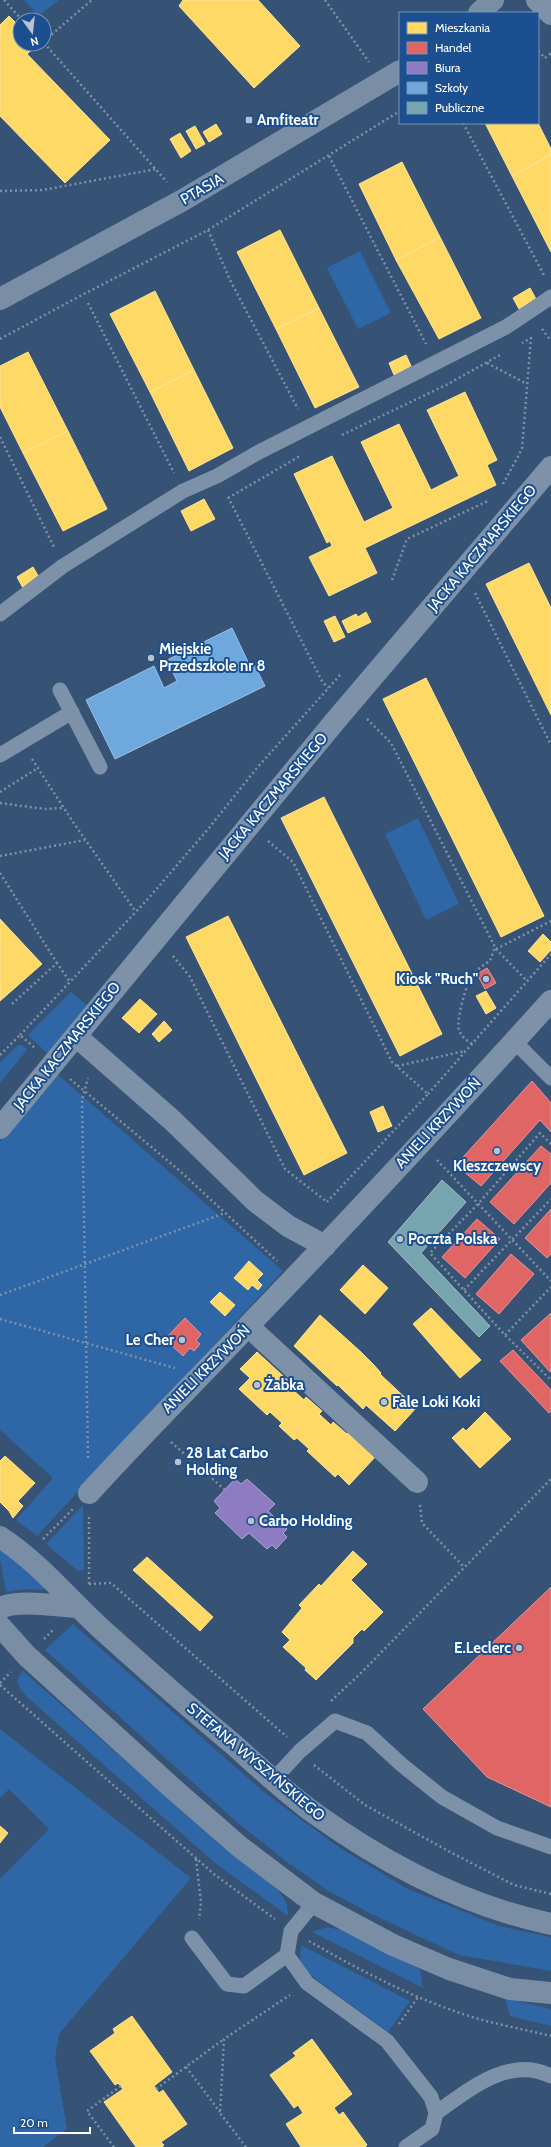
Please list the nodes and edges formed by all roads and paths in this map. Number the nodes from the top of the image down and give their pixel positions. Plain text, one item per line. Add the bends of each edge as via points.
1 (4, 0) edge
2 (92, 0) edge
3 (325, 0) edge
4 (493, 0) edge
5 (537, 0) edge
6 (15, 12) edge
7 (480, 12) edge
8 (551, 14) edge
9 (52, 35) edge
10 (52, 51) edge
11 (539, 52) edge
12 (551, 53) edge
13 (392, 76) edge
14 (399, 112) edge
15 (464, 124) edge
16 (329, 156) junction
17 (156, 169) junction
18 (0, 191) edge
19 (183, 200) junction
20 (208, 230) junction
21 (549, 290) edge
22 (0, 300) edge
23 (88, 303) dead end
24 (0, 339) edge
25 (518, 345) dead end
26 (505, 352) dead end
27 (435, 363) junction
28 (486, 363) junction
29 (527, 384) junction
30 (308, 427) junction
31 (0, 437) edge
32 (337, 438) dead end
33 (302, 455) dead end
34 (551, 467) edge
35 (217, 476) junction
36 (502, 485) dead end
37 (183, 491) junction
38 (492, 497) dead end
39 (228, 498) junction
40 (63, 566) junction
41 (392, 580) dead end
42 (474, 592) dead end
43 (0, 614) edge
44 (343, 672) dead end
45 (328, 688) junction
46 (60, 690) dead end
47 (351, 703) junction
48 (72, 712) junction
49 (551, 745) edge
50 (0, 755) edge
51 (100, 767) dead end
52 (38, 768) dead end
53 (41, 774) dead end
54 (0, 792) edge
55 (0, 803) edge
56 (63, 808) junction
57 (249, 825) junction
58 (85, 840) junction
59 (0, 856) edge
60 (0, 873) edge
61 (136, 912) junction
62 (551, 921) edge
63 (158, 936) junction
64 (495, 948) junction
65 (551, 954) edge
66 (57, 963) junction
67 (527, 981) junction
68 (70, 982) junction
69 (551, 1000) edge
70 (12, 1004) dead end
71 (20, 1035) junction
72 (76, 1036) junction
73 (514, 1041) junction
74 (472, 1044) junction
75 (465, 1051) junction
76 (40, 1052) dead end
77 (95, 1052) junction
78 (0, 1055) edge
79 (397, 1066) junction
80 (69, 1078) dead end
81 (551, 1078) edge
82 (85, 1091) junction
83 (428, 1094) junction
84 (0, 1128) edge
85 (551, 1144) edge
86 (436, 1159) dead end
87 (551, 1199) edge
88 (327, 1202) junction
89 (478, 1204) junction
90 (225, 1212) junction
91 (349, 1219) junction
92 (513, 1240) junction
93 (324, 1246) junction
94 (85, 1264) junction
95 (295, 1277) junction
96 (551, 1281) edge
97 (551, 1287) edge
98 (464, 1290) junction
99 (0, 1295) edge
100 (0, 1318) edge
101 (248, 1326) junction
102 (505, 1335) junction
103 (86, 1343) junction
104 (201, 1375) junction
105 (551, 1380) edge
106 (152, 1423) junction
107 (551, 1479) edge
108 (418, 1482) joint
109 (225, 1490) dead end
110 (89, 1492) junction
111 (0, 1537) edge
112 (39, 1544) dead end
113 (464, 1567) junction
114 (77, 1607) junction
115 (0, 1608) edge
116 (0, 1626) edge
117 (54, 1628) dead end
118 (39, 1644) dead end
119 (16, 1668) dead end
120 (0, 1683) edge
121 (328, 1703) dead end
122 (289, 1740) dead end
123 (312, 1763) dead end
124 (274, 1779) junction
125 (551, 1847) edge
126 (196, 1858) dead end
127 (551, 1894) edge
128 (201, 1902) dead end
129 (314, 1903) junction
130 (551, 1924) edge
131 (192, 1938) dead end
132 (287, 1954) junction
133 (307, 1983) junction
134 (551, 1994) edge
135 (418, 1997) dead end
136 (404, 2018) dead end
137 (224, 2039) junction
138 (186, 2067) junction
139 (551, 2076) edge
140 (121, 2086) dead end
141 (156, 2089) dead end
142 (220, 2113) junction
143 (436, 2113) junction
144 (114, 2147) edge
145 (246, 2147) edge
146 (406, 2147) edge

1 - 6 path
2 - 9 path
3 - 13 path
4 - 7 street
5 - 8 street
10 - 17 path
11 - 12 path via 545,58
13 - 19 street, PTASIA
14 - 16 path
15 - 21 path
16 - 20 path
16 - 27 path
17 - 18 path via 43,190
17 - 19 path
19 - 22 street, PTASIA
20 - 24 path
20 - 30 path via 231,282
21 - 27 lane via 506,328
23 - 37 path
25 - 29 path via 531,338
26 - 28 path
27 - 30 lane
28 - 29 path
28 - 32 path
29 - 36 path via 522,449
30 - 35 lane
31 - 40 path
33 - 39 path
34 - 47 street, JACKA KACZMARSKIEGO
35 - 37 lane
35 - 39 path
37 - 40 lane
38 - 41 path via 487,502 407,539
39 - 45 path via 318,674
40 - 43 lane
42 - 49 path
44 - 45 path
45 - 61 path
46 - 48 lane
47 - 57 street, JACKA KACZMARSKIEGO
47 - 64 path via 391,743
48 - 50 lane
48 - 51 lane
52 - 54 path
53 - 56 path
55 - 56 path via 45,809
56 - 58 path
57 - 63 street, JACKA KACZMARSKIEGO
57 - 79 path via 293,862 392,1062
58 - 59 path
58 - 61 path
60 - 66 path
61 - 68 path
62 - 64 path
63 - 72 street, JACKA KACZMARSKIEGO
63 - 88 path via 190,977 285,1169
64 - 67 path
64 - 74 path via 490,961 472,976 464,998 458,1028 462,1036
65 - 67 path
66 - 68 path
66 - 70 path
67 - 74 path
68 - 71 path
69 - 73 street, ANIELI KRZYWOŃ
71 - 76 path
71 - 78 path
72 - 77 street
72 - 84 street, JACKA KACZMARSKIEGO
73 - 81 lane
73 - 91 street, ANIELI KRZYWOŃ
74 - 75 path
75 - 79 path
75 - 83 path
77 - 82 path
77 - 93 street via 173,1121 255,1201 288,1226
79 - 83 path
80 - 82 path
82 - 90 path
82 - 94 path via 82,1100
83 - 88 path
85 - 89 path via 540,1133
86 - 89 path
87 - 92 path
88 - 91 path
89 - 92 path
89 - 98 path via 430,1253
90 - 94 path
90 - 95 path
91 - 93 street, ANIELI KRZYWOŃ
92 - 96 path
92 - 98 path
93 - 95 street, ANIELI KRZYWOŃ
94 - 99 path
94 - 103 path
95 - 101 street, ANIELI KRZYWOŃ
97 - 102 path
98 - 102 path
100 - 103 path
101 - 104 street, ANIELI KRZYWOŃ
101 - 108 street
102 - 105 path
103 - 104 path
103 - 110 path
104 - 106 street, ANIELI KRZYWOŃ
106 - 109 path
106 - 110 street, ANIELI KRZYWOŃ
107 - 113 path
108 - 113 path via 422,1523
110 - 112 path
110 - 122 path via 89,1584 111,1583
111 - 114 street, STEFANA WYSZYŃSKIEGO via 32,1562
113 - 121 path
114 - 115 street via 25,1604 6,1605
114 - 124 street, STEFANA WYSZYŃSKIEGO
116 - 129 street via 27,1656 170,1786 240,1847
117 - 118 path
119 - 120 path
123 - 127 path via 365,1805 452,1853 514,1885
124 - 125 lane via 300,1751 335,1721 367,1733 442,1797 497,1828
124 - 130 street, STEFANA WYSZYŃSKIEGO via 316,1814 386,1860 467,1899
126 - 128 path
129 - 132 lane via 291,1931
129 - 134 street via 393,1945 449,1969 510,1989
131 - 132 lane via 227,1984 244,1986
132 - 133 lane
133 - 137 path
133 - 143 lane via 387,2041 432,2097
135 - 136 path
137 - 138 path
137 - 142 path
138 - 141 path
138 - 142 path
139 - 143 lane via 520,2068 502,2072 476,2085
140 - 144 path via 86,2111
142 - 145 path
143 - 146 lane via 432,2129

